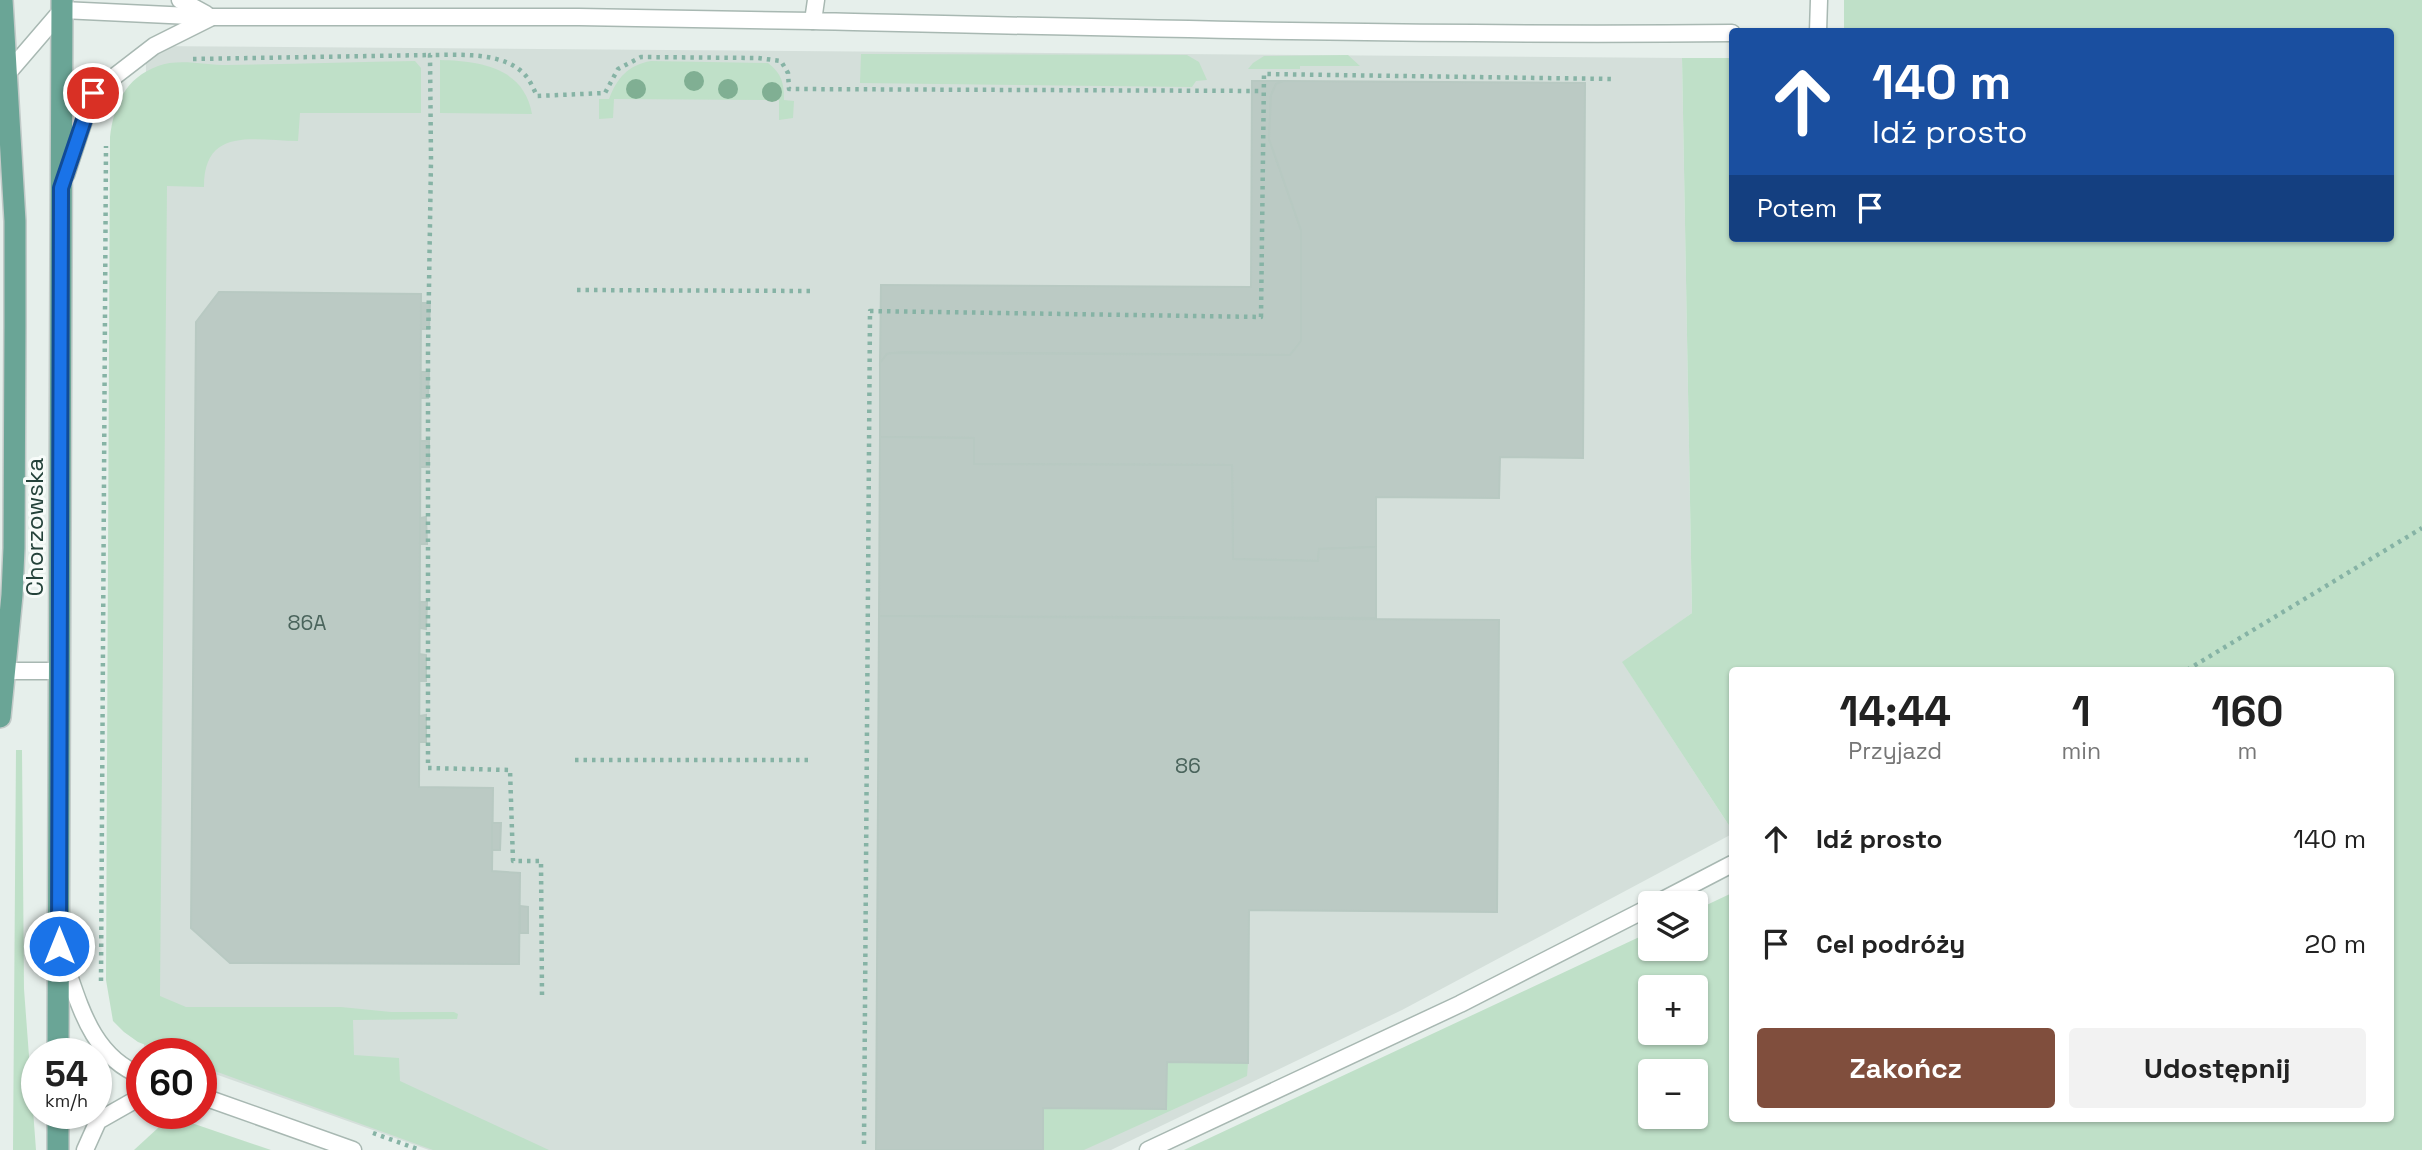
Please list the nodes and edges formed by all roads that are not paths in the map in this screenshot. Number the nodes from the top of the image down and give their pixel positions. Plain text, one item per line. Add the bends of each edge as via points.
1 (2, 0) edge
2 (180, 0) edge
3 (816, 0) edge
4 (1819, 0) edge
5 (59, 3) edge
6 (212, 17) junction
7 (813, 21) junction
8 (1818, 28) edge
9 (1729, 33) edge
10 (7, 75) junction
11 (61, 188) junction
12 (2, 671) edge
13 (60, 671) junction
14 (0, 717) edge
15 (1729, 866) edge
16 (1680, 891) edge
17 (1638, 912) edge
18 (59, 946) junction
19 (58, 1038) edge
20 (126, 1067) edge
21 (217, 1102) edge
22 (126, 1105) edge
23 (58, 1129) edge
24 (58, 1150) edge
25 (85, 1150) edge
26 (353, 1150) edge
27 (1147, 1150) edge

1 - 10 main road
2 - 6 lane
3 - 7 lane
4 - 8 lane
5 - 6 lane
5 - 10 lane
5 - 11 main road, Chorzowska
6 - 7 lane
6 - 11 lane via 154,46 93,93
7 - 9 lane
10 - 12 main road via 15,221 14,548
11 - 13 main road, Chorzowska
12 - 13 lane
12 - 14 main road
13 - 18 main road, Chorzowska
15 - 16 lane
17 - 27 lane via 1460,1004
18 - 19 main road, Chorzowska
18 - 20 lane via 89,1030 110,1058
21 - 26 lane
22 - 25 lane via 98,1121
23 - 24 main road

